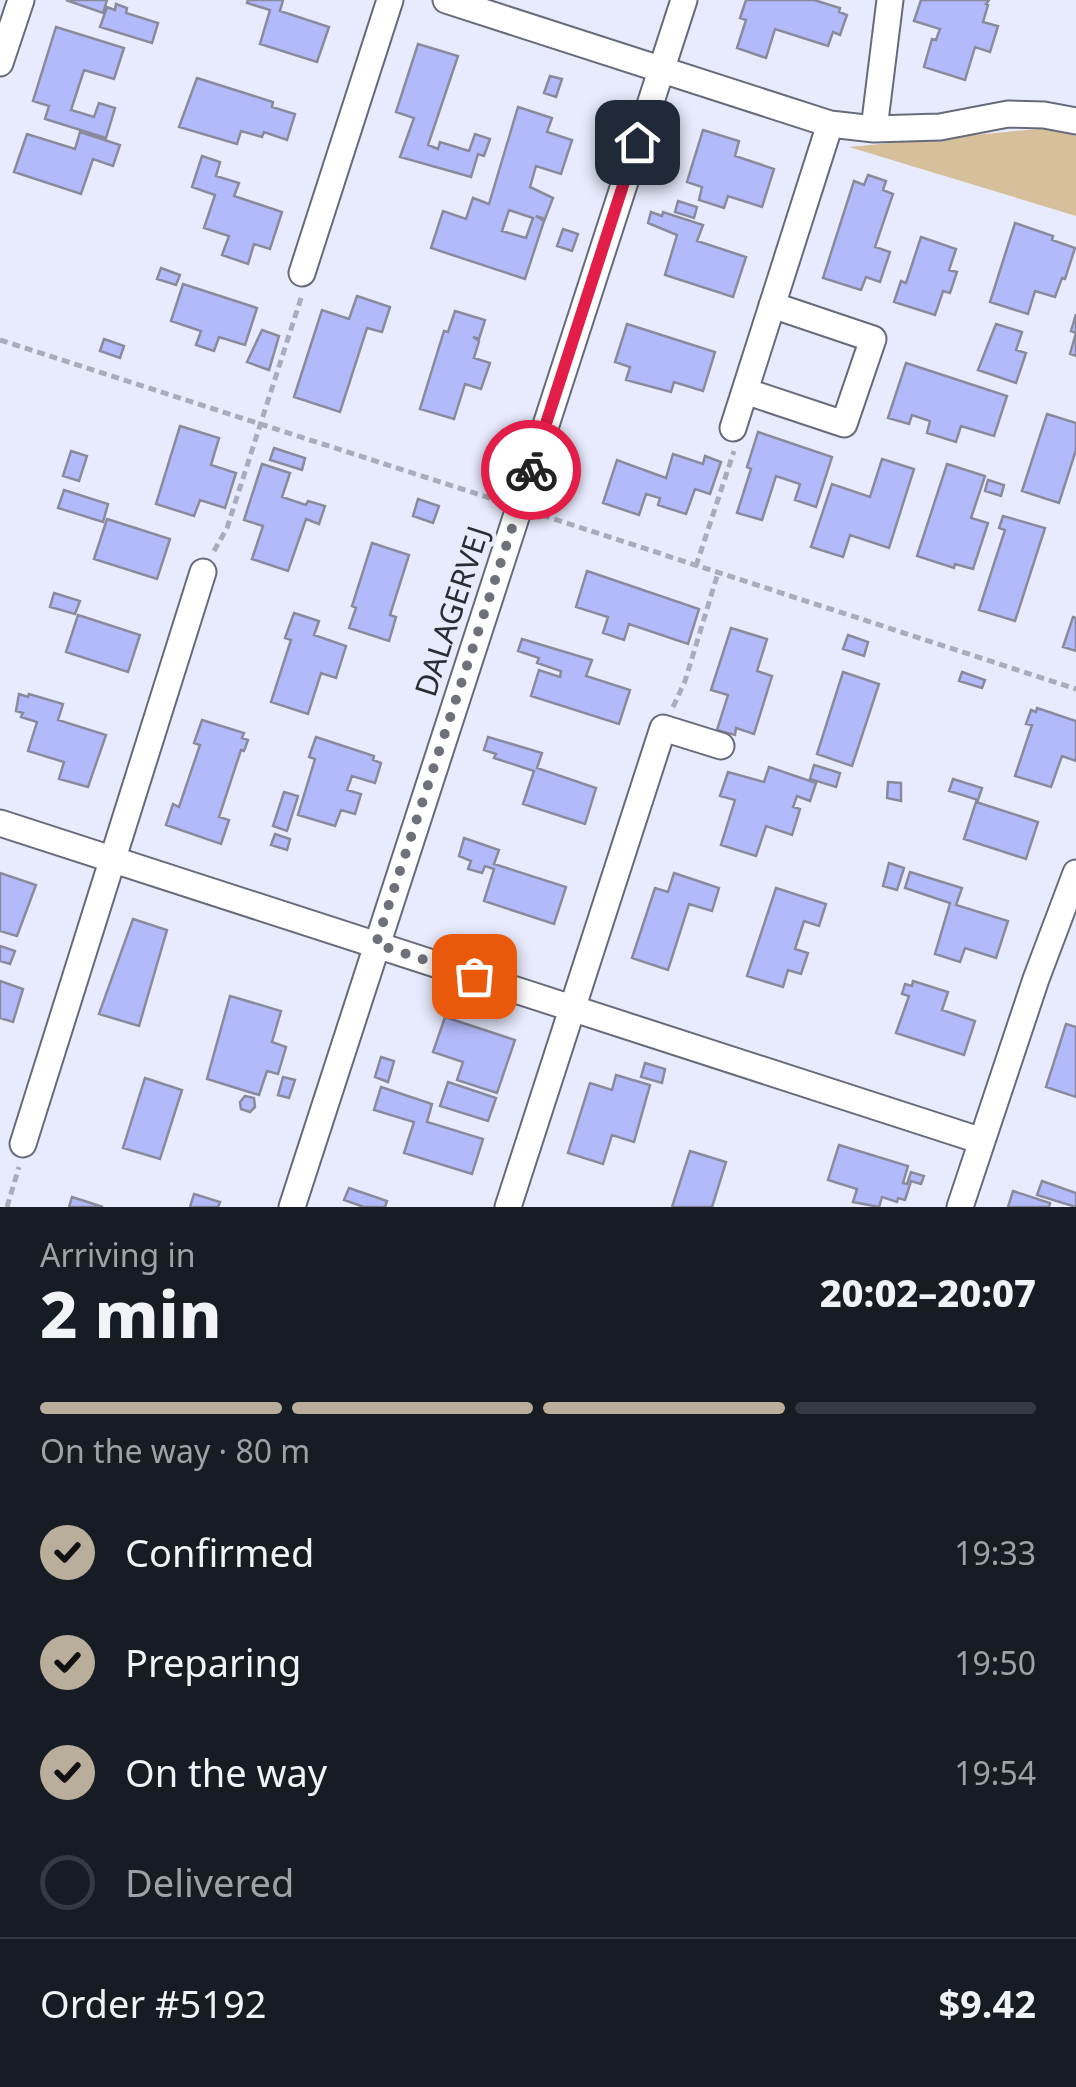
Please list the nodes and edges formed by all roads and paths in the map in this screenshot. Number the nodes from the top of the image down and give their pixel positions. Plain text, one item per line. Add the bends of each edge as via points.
1 (21, 0) edge
2 (390, 0) edge
3 (446, 0) edge
4 (684, 0) edge
5 (890, 0) edge
6 (0, 64) edge
7 (661, 69) junction
8 (1076, 121) edge
9 (830, 124) junction
10 (874, 129) junction
11 (302, 273) joint
12 (772, 305) junction
13 (744, 391) junction
14 (733, 428) joint
15 (696, 566) dead end
16 (203, 572) joint
17 (718, 573) dead end
18 (663, 728) junction
19 (721, 746) dead end
20 (0, 822) edge
21 (112, 859) junction
22 (1076, 873) edge
23 (376, 944) junction
24 (573, 1008) junction
25 (982, 1141) junction
26 (23, 1144) joint
27 (8, 1207) edge
28 (292, 1207) edge
29 (508, 1207) edge
30 (960, 1207) edge

1 - 6 street
2 - 11 street
3 - 7 street
4 - 7 street, DALAGERVEJ
5 - 10 street
7 - 9 street
7 - 23 street, DALAGERVEJ
8 - 10 street via 1008,114 940,127
9 - 10 street
9 - 12 street
11 - 16 path via 301,300 233,510
12 - 13 street
12 - 13 street via 873,339 844,424
13 - 14 street
14 - 15 path via 734,448
16 - 21 street
17 - 18 path
18 - 19 street
18 - 24 street
20 - 21 street
21 - 23 street
21 - 26 street
22 - 25 street
23 - 24 street
23 - 28 street, DALAGERVEJ
24 - 25 street
24 - 29 street
25 - 30 street
26 - 27 path

